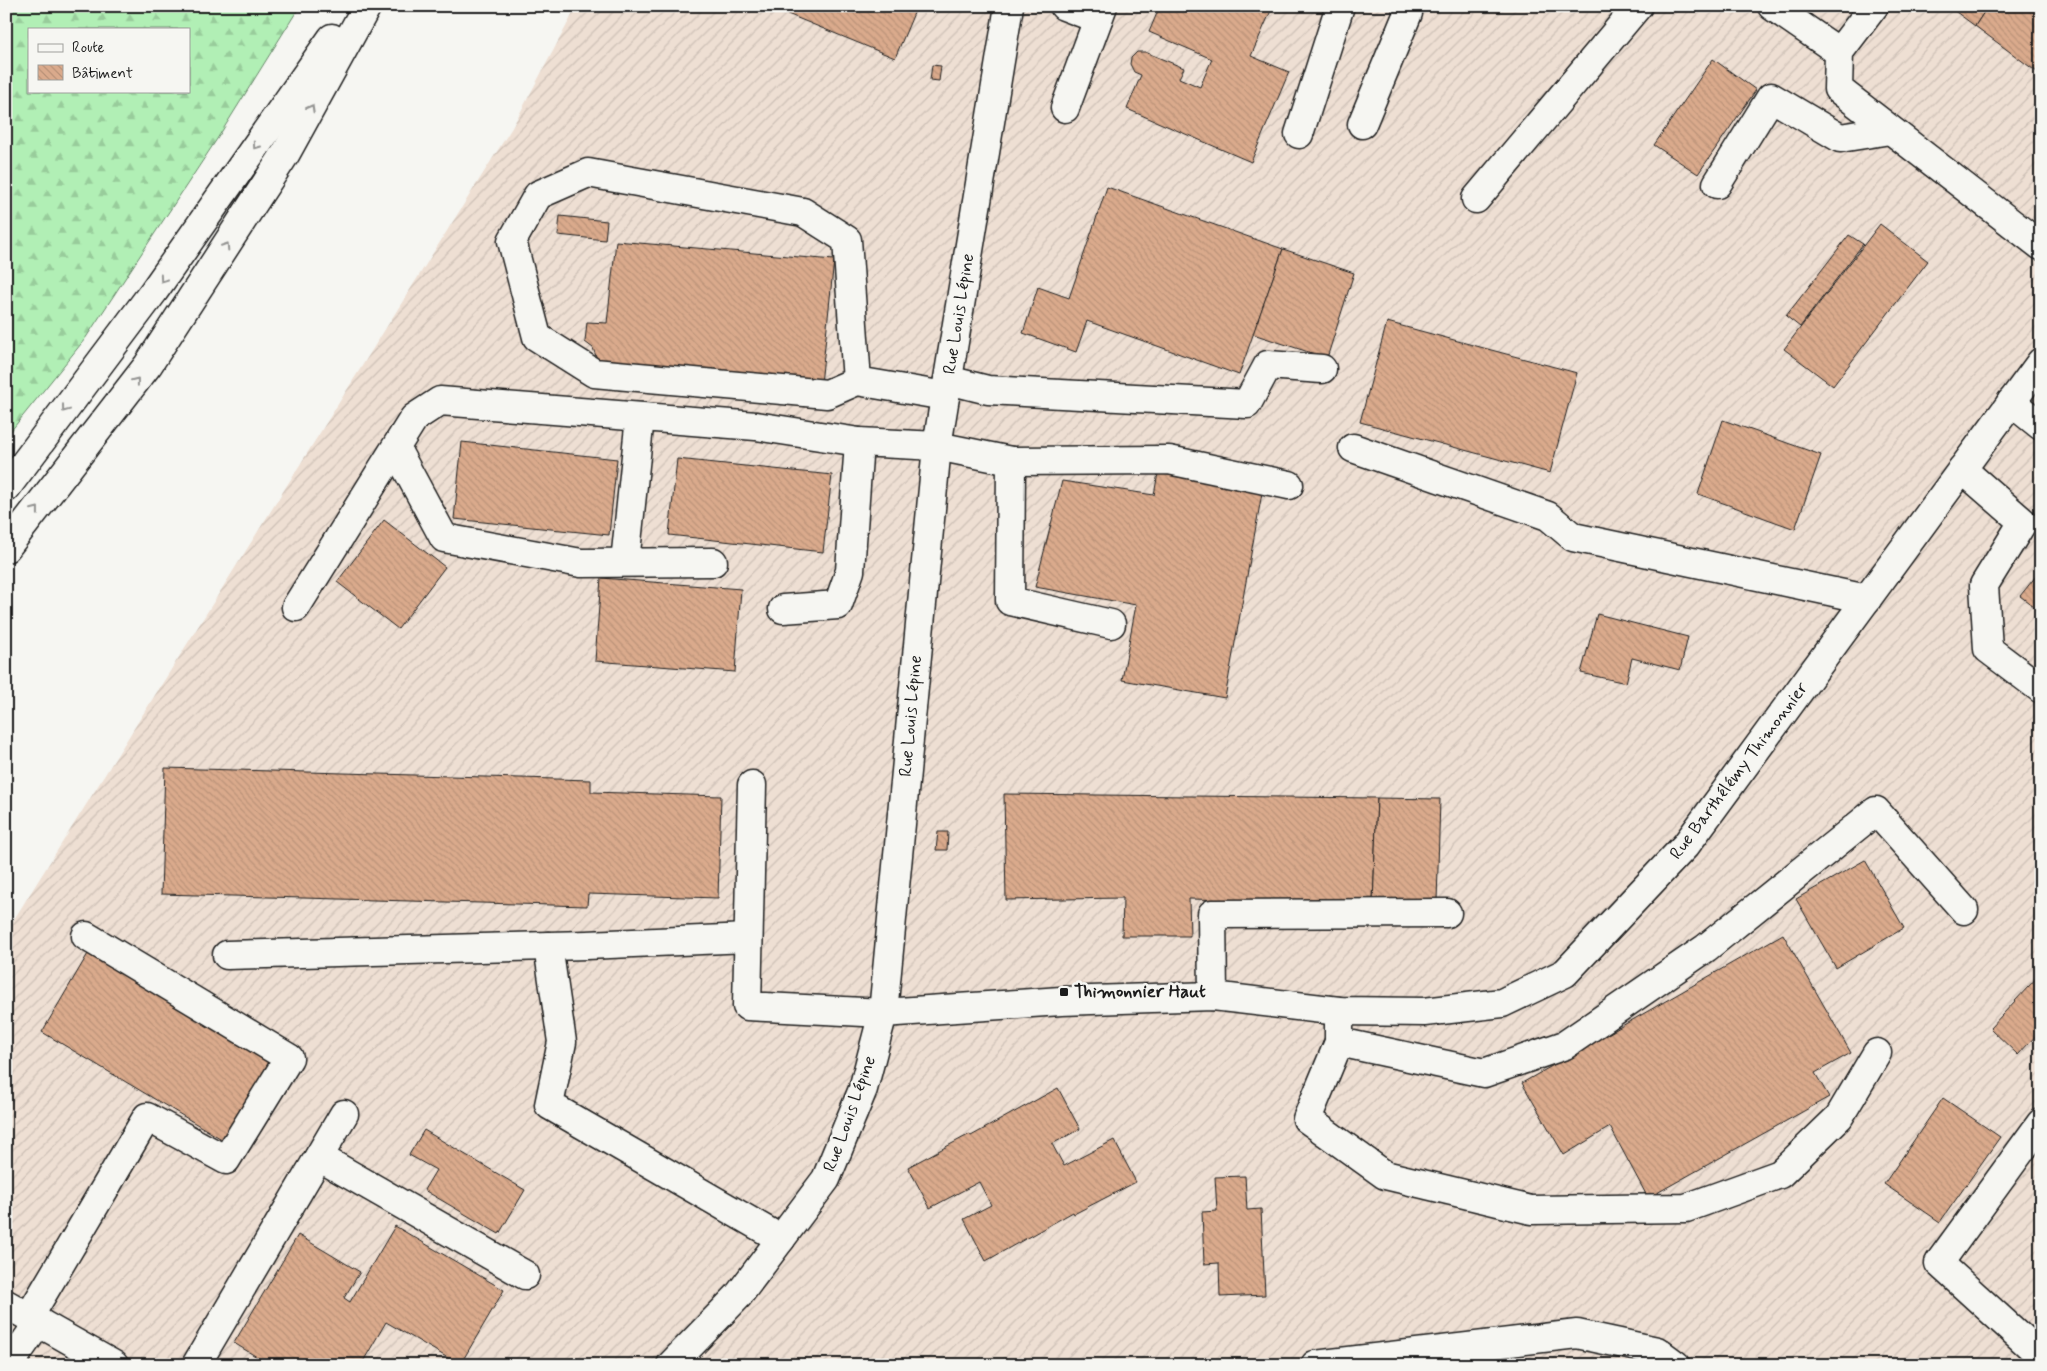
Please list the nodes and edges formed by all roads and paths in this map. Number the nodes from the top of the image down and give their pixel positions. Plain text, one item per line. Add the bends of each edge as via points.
1 (354, 6) edge
2 (367, 6) edge
3 (1009, 6) edge
4 (1064, 6) edge
5 (1340, 6) edge
6 (1406, 6) edge
7 (1638, 6) edge
8 (1772, 6) edge
9 (1874, 6) edge
10 (1101, 13) edge
11 (1839, 52) junction
12 (1065, 108) dead end
13 (1362, 124) dead end
14 (1890, 130) junction
15 (1299, 134) dead end
16 (1717, 184) dead end
17 (1476, 199) dead end
18 (2041, 246) edge
19 (2041, 362) edge
20 (1322, 369) dead end
21 (857, 381) junction
22 (946, 388) junction
23 (2011, 402) junction
24 (640, 417) junction
25 (2041, 426) edge
26 (858, 442) junction
27 (937, 446) junction
28 (1353, 448) dead end
29 (396, 449) junction
30 (1011, 461) junction
31 (1962, 469) junction
32 (1289, 485) dead end
33 (6, 488) edge
34 (6, 548) edge
35 (625, 562) junction
36 (713, 562) dead end
37 (1867, 599) junction
38 (296, 607) dead end
39 (783, 609) dead end
40 (1111, 624) dead end
41 (2041, 689) edge
42 (752, 785) dead end
43 (1964, 910) dead end
44 (1446, 913) dead end
45 (86, 936) dead end
46 (748, 938) junction
47 (548, 946) junction
48 (227, 956) dead end
49 (1213, 996) junction
50 (1339, 1011) junction
51 (883, 1013) junction
52 (1339, 1042) junction
53 (1877, 1053) dead end
54 (344, 1114) dead end
55 (2041, 1123) edge
56 (318, 1156) junction
57 (781, 1239) junction
58 (524, 1275) dead end
59 (25, 1315) edge
60 (2037, 1345) edge
61 (9, 1365) edge
62 (114, 1365) edge
63 (196, 1365) edge
64 (671, 1365) edge
65 (1314, 1365) edge
66 (1676, 1365) edge

1 -> 33 street via 154,291
34 -> 2 street via 148,366 286,153
3 - 22 street, Rue Louis Lépine
4 - 10 street
5 - 15 street
6 - 13 street via 1408,13
7 - 17 street
8 - 11 street
9 - 11 street
10 - 12 street
11 - 14 street via 1838,89
14 - 16 street via 1840,138 1771,97
14 - 18 street
19 - 23 street, Rue Barthélémy Thimonnier
20 - 22 street via 1268,365 1247,404
21 - 21 street via 847,240 803,212 588,173 538,195 512,241 537,337 594,372 826,394
21 - 22 street
22 - 27 street, Rue Louis Lépine
23 - 25 street
23 - 31 street, Rue Barthélémy Thimonnier
24 - 26 street via 756,426
24 - 29 street via 440,401 414,418
24 - 35 street
26 - 27 street
26 - 39 street via 850,571 838,605
27 - 30 street
27 - 51 street, Rue Louis Lépine
28 - 37 street via 1548,516 1573,536
29 - 35 street via 444,538 581,562
29 - 38 street
30 - 32 street via 1169,460
30 - 40 street via 1010,601
31 - 37 street, Rue Barthélémy Thimonnier
31 - 41 street via 2023,522 1984,585 1988,649
35 - 36 street
37 - 50 street, Rue Barthélémy Thimonnier via 1686,845 1565,974 1502,1003 1424,1012
42 - 46 street
43 - 52 street via 1876,811 1706,948 1565,1045 1484,1073
44 - 49 street via 1212,914
45 - 59 street via 289,1058 226,1160 147,1117
46 - 47 street
46 - 51 street, Rue Barthélémy Thimonnier via 747,1006
47 - 48 street
47 - 57 street via 562,1042 549,1105
49 - 50 street, Rue Barthélémy Thimonnier
49 - 51 street, Rue Barthélémy Thimonnier via 1061,1001
50 - 52 street
51 - 57 street, Rue Louis Lépine via 862,1089 826,1179
52 - 53 street via 1308,1119 1385,1175 1531,1210 1686,1208 1780,1174 1839,1117
54 - 56 street
55 - 60 street via 1939,1263
56 - 58 street
56 - 63 street
57 - 64 street, Rue Louis Lépine via 738,1296
59 - 61 street
59 - 62 street
65 - 66 street via 1577,1334 1657,1351

